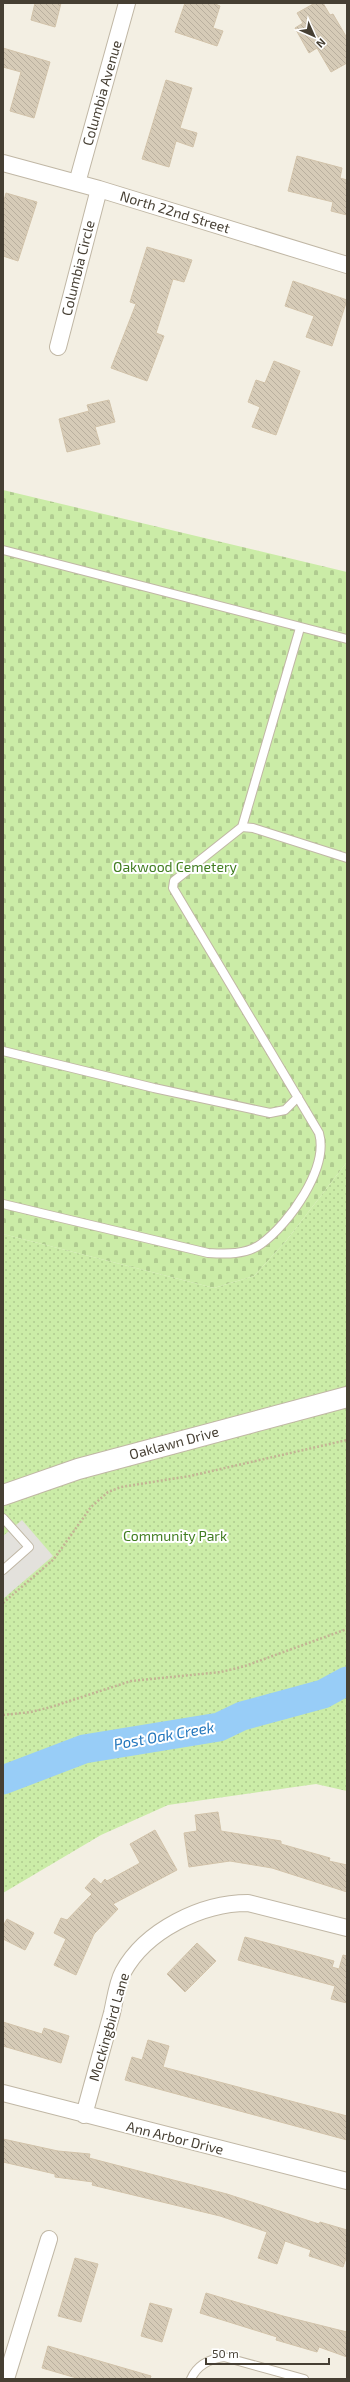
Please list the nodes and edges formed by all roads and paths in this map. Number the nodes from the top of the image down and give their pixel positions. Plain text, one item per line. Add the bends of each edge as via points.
1 (127, 3) edge
2 (3, 163) edge
3 (77, 183) junction
4 (99, 189) junction
5 (347, 265) edge
6 (58, 347) dead end
7 (3, 550) edge
8 (300, 628) junction
9 (347, 639) edge
10 (242, 827) junction
11 (347, 858) edge
12 (3, 1051) edge
13 (298, 1097) junction
14 (3, 1204) edge
15 (347, 1397) edge
16 (347, 1440) edge
17 (3, 1495) edge
18 (3, 1518) edge
19 (3, 1570) edge
20 (3, 1603) edge
21 (347, 1629) edge
22 (3, 1715) edge
23 (347, 1928) edge
24 (3, 2093) edge
25 (84, 2115) junction
26 (347, 2181) edge
27 (48, 2239) dead end
28 (6, 2379) edge
29 (191, 2379) edge
30 (304, 2379) edge

1 - 3 street, Columbia Avenue
2 - 3 street, North 22nd Street
3 - 4 street, North 22nd Street
4 - 5 street, North 22nd Street
4 - 6 street, Columbia Circle
7 - 8 lane
8 - 9 lane
8 - 10 lane
10 - 11 lane via 253,828
10 - 13 lane via 182,872 174,881 173,888
12 - 13 lane via 154,1088 270,1112 285,1110
13 - 14 lane via 322,1143 316,1173 303,1196 280,1226 261,1245 239,1254 208,1254
15 - 17 street, Oaklawn Drive via 78,1469
16 - 20 path via 190,1476 121,1487 108,1492 91,1507 54,1558
18 - 19 lane via 29,1547
21 - 22 path via 245,1666 221,1672 131,1681 51,1707
23 - 25 street, Mockingbird Lane via 248,1903 233,1903 201,1910 151,1940 123,1972
24 - 25 street, Ann Arbor Drive
25 - 26 street, Ann Arbor Drive
27 - 28 street
29 - 30 lane via 194,2372 210,2358 224,2358

